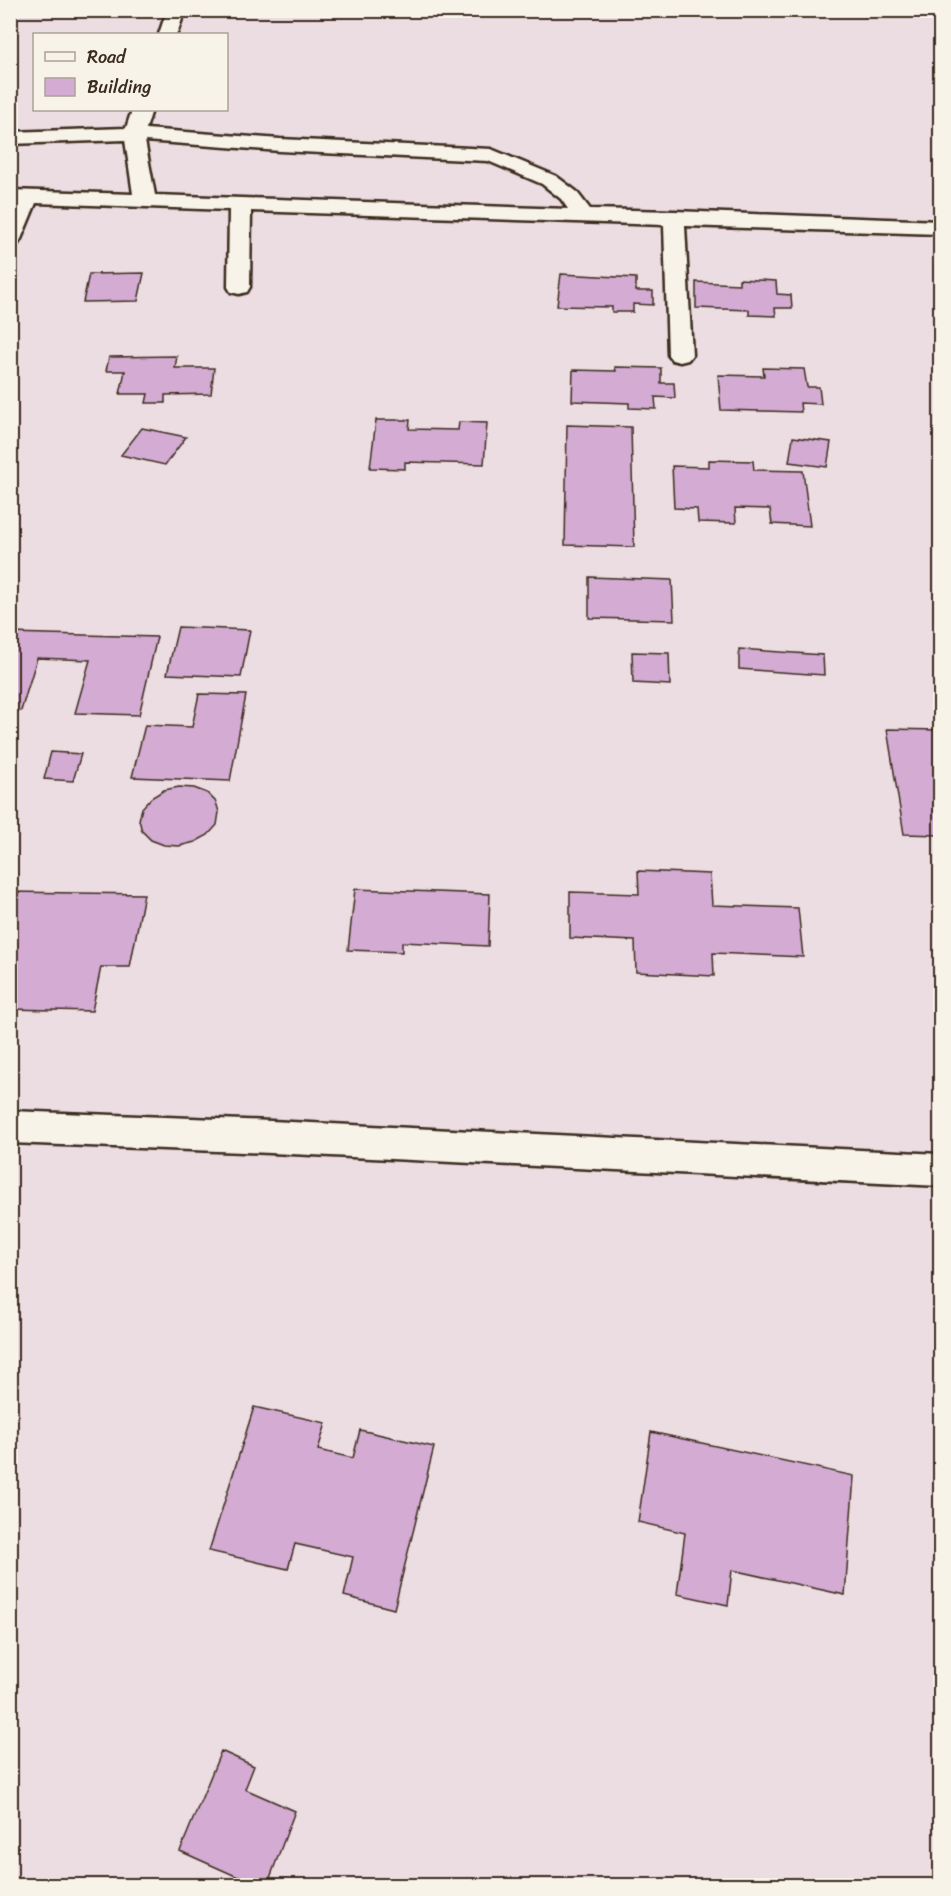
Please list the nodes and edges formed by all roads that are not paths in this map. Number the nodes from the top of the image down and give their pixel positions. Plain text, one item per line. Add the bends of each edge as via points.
1 (176, 10) edge
2 (168, 33) edge
3 (142, 111) edge
4 (134, 135) junction
5 (10, 138) edge
6 (19, 197) edge
7 (145, 201) junction
8 (240, 204) junction
9 (582, 214) junction
10 (674, 217) junction
11 (940, 228) edge
12 (10, 239) edge
13 (239, 287) dead end
14 (680, 355) dead end
15 (10, 1127) edge
16 (940, 1170) edge

1 - 2 street
3 - 4 street
4 - 5 street
4 - 7 street
4 - 9 street via 491,154 549,180 569,195
6 - 7 street
6 - 12 street
7 - 8 street
8 - 9 street
8 - 13 street
9 - 10 street
10 - 11 street
10 - 14 street
15 - 16 street

